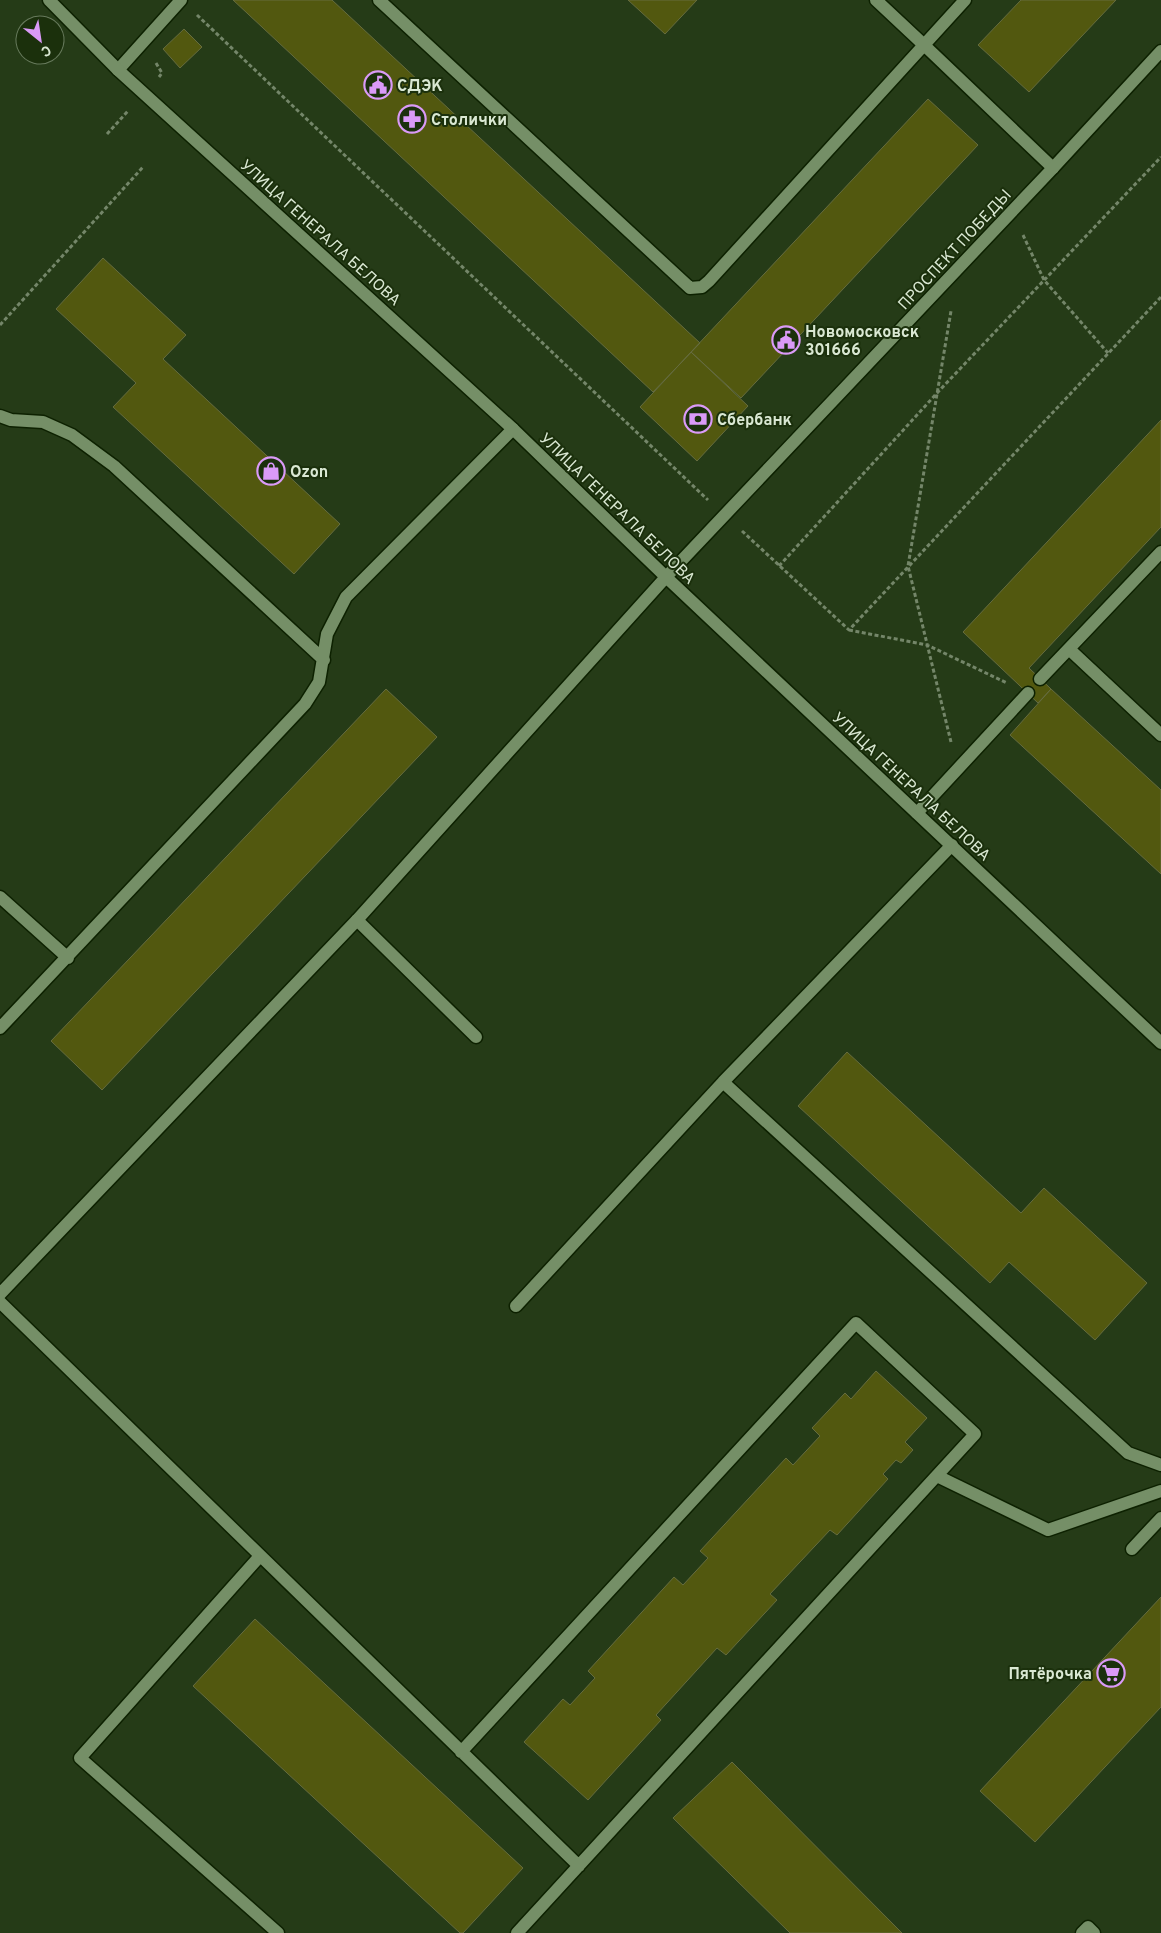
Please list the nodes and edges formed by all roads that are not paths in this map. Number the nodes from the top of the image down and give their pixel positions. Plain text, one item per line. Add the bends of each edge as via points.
1 (49, 0) edge
2 (181, 0) edge
3 (379, 0) edge
4 (876, 0) edge
5 (965, 0) edge
6 (924, 45) junction
7 (1161, 51) edge
8 (118, 70) junction
9 (1054, 168) junction
10 (0, 416) edge
11 (513, 428) junction
12 (1161, 552) edge
13 (666, 577) junction
14 (1069, 649) junction
15 (324, 660) junction
16 (1040, 679) dead end
17 (1028, 693) road end
18 (1161, 734) edge
19 (917, 813) junction
20 (952, 845) junction
21 (0, 897) edge
22 (357, 920) junction
23 (68, 958) junction
24 (0, 1028) edge
25 (476, 1037) dead end
26 (1161, 1043) edge
27 (723, 1082) junction
28 (0, 1294) edge
29 (0, 1302) edge
30 (516, 1306) dead end
31 (1161, 1465) edge
32 (937, 1476) junction
33 (1161, 1491) edge
34 (1161, 1518) edge
35 (1132, 1549) dead end
36 (260, 1556) junction
37 (461, 1752) junction
38 (579, 1866) junction
39 (278, 1933) edge
40 (517, 1933) edge
41 (1082, 1933) edge
42 (1094, 1933) edge

1 - 8 street, УЛИЦА ГЕНЕРАЛА БЕЛОВА
2 - 8 street
3 - 6 street via 690,288 702,287 709,281
4 - 6 street
5 - 6 street
6 - 9 street
7 - 9 street, ПРОСПЕКТ ПОБЕДЫ
8 - 11 street, УЛИЦА ГЕНЕРАЛА БЕЛОВА
9 - 13 street, ПРОСПЕКТ ПОБЕДЫ
10 - 15 street via 43,422 72,435 114,466
11 - 13 street, УЛИЦА ГЕНЕРАЛА БЕЛОВА
11 - 15 street via 346,596 328,634
12 - 14 street
13 - 19 street, УЛИЦА ГЕНЕРАЛА БЕЛОВА
13 - 22 street, ПРОСПЕКТ ПОБЕДЫ
14 - 16 street
14 - 18 street
15 - 23 street via 319,682 305,704
17 - 19 street
19 - 20 street, УЛИЦА ГЕНЕРАЛА БЕЛОВА
20 - 26 street, УЛИЦА ГЕНЕРАЛА БЕЛОВА
20 - 27 street
21 - 23 street
22 - 25 street
22 - 28 street, ПРОСПЕКТ ПОБЕДЫ
23 - 24 street
27 - 30 street
27 - 31 street via 1128,1453
29 - 36 street
32 - 33 street via 1048,1530
32 - 37 street via 975,1434 856,1323
32 - 38 street
34 - 35 street
36 - 37 street
36 - 39 street via 80,1758
37 - 38 street
38 - 40 street
41 - 42 street via 1088,1927

